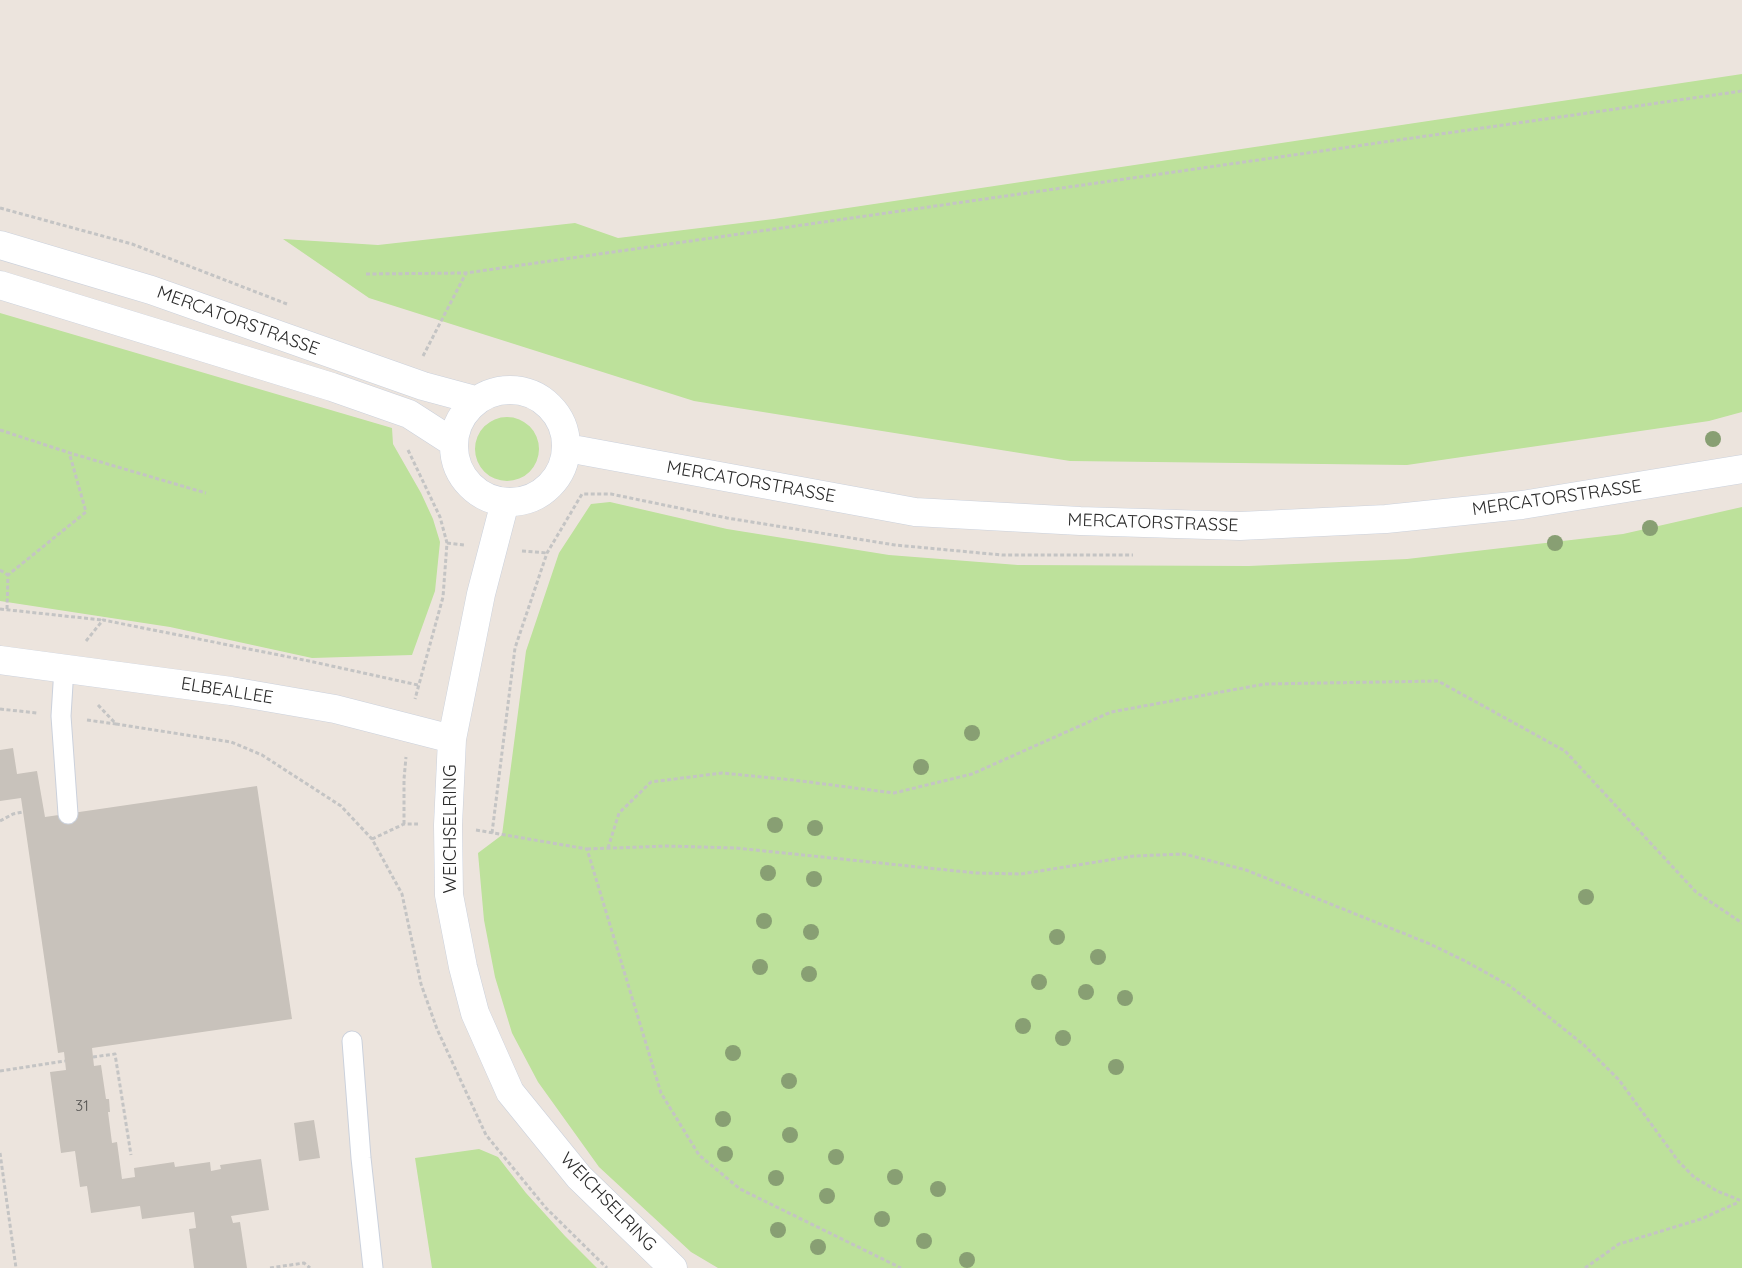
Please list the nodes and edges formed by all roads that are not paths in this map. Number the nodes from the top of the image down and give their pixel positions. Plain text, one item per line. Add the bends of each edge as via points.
1 (0, 245) edge
2 (0, 285) edge
3 (475, 400) junction
4 (454, 443) junction
5 (567, 448) junction
6 (1742, 469) edge
7 (505, 502) junction
8 (0, 660) edge
9 (64, 668) junction
10 (452, 738) junction
11 (68, 814) dead end
12 (352, 1041) dead end
13 (373, 1268) edge
14 (673, 1268) edge

1 - 3 main road, MERCATORSTRASSE via 151,290 414,383
2 - 4 main road, MERCATORSTRASSE via 332,387 409,414
3 - 4 main road via 464,412
3 - 5 main road via 492,392 528,391 557,413 565,430
4 - 7 main road via 455,460 468,483 488,498
5 - 6 main road, MERCATORSTRASSE via 915,512 1080,522 1240,526 1386,519 1522,505
5 - 7 main road via 563,466 554,482 540,494 524,501
7 - 10 main road, WEICHSELRING via 481,594
8 - 9 main road, ELBEALLEE
9 - 10 main road, ELBEALLEE via 335,708
9 - 11 lane via 60,716
10 - 14 main road, WEICHSELRING via 449,895 475,1013 510,1092 579,1177
12 - 13 lane

